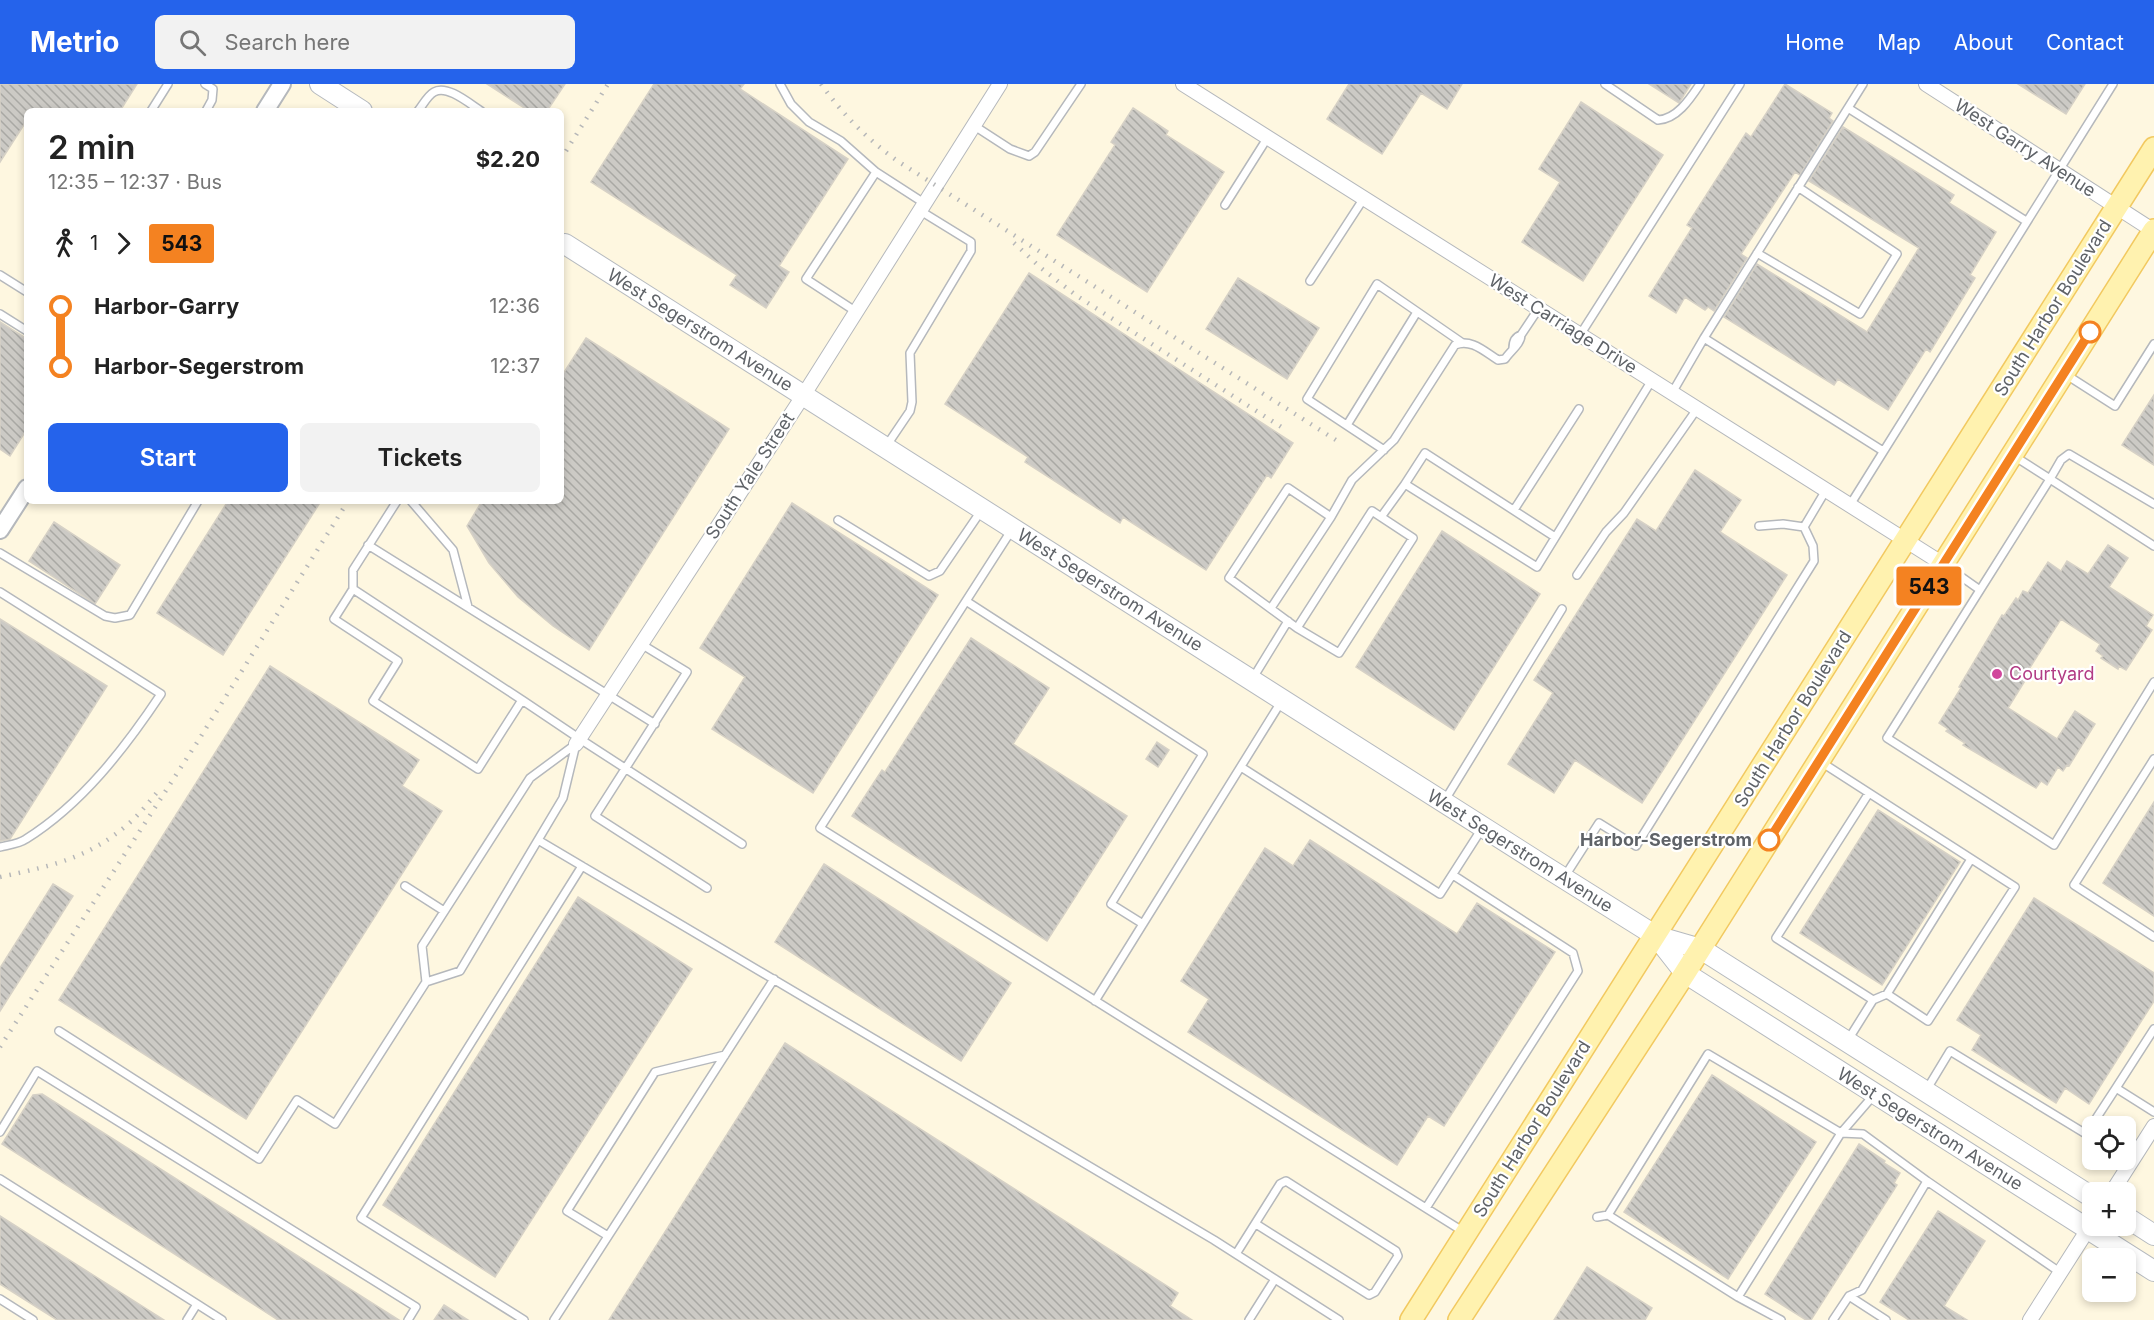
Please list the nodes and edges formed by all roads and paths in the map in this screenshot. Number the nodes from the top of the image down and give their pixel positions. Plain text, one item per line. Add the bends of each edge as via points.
1 (168, 84) edge
2 (205, 84) edge
3 (282, 84) edge
4 (320, 84) edge
5 (780, 84) edge
6 (1000, 84) edge
7 (1081, 84) edge
8 (1183, 84) edge
9 (1605, 84) edge
10 (1700, 84) edge
11 (1740, 84) edge
12 (1863, 84) edge
13 (1926, 84) edge
14 (2113, 84) edge
15 (153, 108) edge
16 (208, 108) edge
17 (267, 108) edge
18 (357, 108) edge
19 (421, 108) edge
20 (476, 108) edge
21 (1848, 108) junction
22 (974, 125) junction
23 (1268, 137) junction
24 (2154, 148) edge
25 (2059, 170) junction
26 (876, 171) junction
27 (1798, 188) junction
28 (1364, 198) junction
29 (922, 206) junction
30 (1225, 206) dead end
31 (2116, 208) junction
32 (2026, 221) junction
33 (2154, 231) edge
34 (564, 243) edge
35 (1757, 253) junction
36 (0, 275) edge
37 (1310, 281) dead end
38 (24, 290) edge
39 (1539, 308) junction
40 (855, 311) junction
41 (1417, 312) junction
42 (0, 314) edge
43 (24, 329) edge
44 (1580, 335) junction
45 (1704, 338) junction
46 (1461, 342) junction
47 (2154, 344) edge
48 (2063, 373) junction
49 (1652, 380) junction
50 (1672, 393) junction
51 (803, 396) junction
52 (1579, 409) dead end
53 (1697, 409) junction
54 (1347, 425) junction
55 (886, 447) junction
56 (1384, 450) junction
57 (1882, 451) junction
58 (2012, 455) junction
59 (2050, 479) junction
60 (1405, 484) junction
61 (1826, 490) junction
62 (24, 493) edge
63 (196, 504) edge
64 (395, 504) edge
65 (414, 504) edge
66 (2154, 504) edge
67 (1850, 505) junction
68 (982, 509) junction
69 (1514, 510) junction
70 (1331, 517) junction
71 (1381, 517) junction
72 (838, 520) dead end
73 (1759, 526) dead end
74 (1804, 527) junction
75 (1013, 529) junction
76 (0, 531) edge
77 (1556, 537) junction
78 (1906, 540) junction
79 (368, 545) junction
80 (2154, 546) edge
81 (0, 553) edge
82 (1943, 564) junction
83 (1577, 575) dead end
84 (353, 589) junction
85 (1980, 590) junction
86 (0, 592) edge
87 (966, 601) junction
88 (468, 607) junction
89 (1271, 608) junction
90 (1562, 609) dead end
91 (1288, 621) junction
92 (1297, 627) junction
93 (641, 644) junction
94 (1252, 680) junction
95 (2154, 682) edge
96 (608, 694) junction
97 (522, 699) junction
98 (1282, 700) junction
99 (655, 724) junction
100 (578, 742) junction
101 (2154, 759) edge
102 (1819, 761) junction
103 (1241, 767) junction
104 (626, 768) junction
105 (1869, 793) junction
106 (1443, 802) junction
107 (1483, 827) junction
108 (538, 840) junction
109 (742, 844) dead end
110 (0, 847) edge
111 (1971, 859) junction
112 (582, 866) junction
113 (1453, 875) junction
114 (1564, 879) junction
115 (405, 885) dead end
116 (707, 888) dead end
117 (444, 911) junction
118 (1143, 924) junction
119 (1656, 936) junction
120 (2154, 937) edge
121 (1701, 949) junction
122 (1685, 973) junction
123 (774, 979) junction
124 (426, 982) junction
125 (1887, 994) junction
126 (1873, 1000) junction
127 (1095, 1001) junction
128 (2154, 1029) edge
129 (59, 1031) dead end
130 (1847, 1041) junction
131 (725, 1055) junction
132 (2116, 1088) junction
133 (1926, 1091) junction
134 (1875, 1094) junction
135 (2154, 1112) edge
136 (2154, 1126) edge
137 (0, 1132) edge
138 (1841, 1133) junction
139 (0, 1179) edge
140 (1927, 1182) junction
141 (2118, 1182) edge
142 (2082, 1191) edge
143 (1426, 1208) junction
144 (1608, 1215) junction
145 (1597, 1217) dead end
146 (2082, 1221) edge
147 (2136, 1223) edge
148 (1256, 1224) junction
149 (1466, 1233) junction
150 (2154, 1235) edge
151 (608, 1236) junction
152 (2084, 1236) edge
153 (2104, 1236) edge
154 (1236, 1254) junction
155 (2154, 1271) edge
156 (2061, 1273) junction
157 (1275, 1279) junction
158 (1849, 1296) junction
159 (1738, 1297) junction
160 (0, 1299) edge
161 (197, 1304) junction
162 (33, 1320) edge
163 (187, 1320) edge
164 (222, 1320) edge
165 (408, 1320) edge
166 (524, 1320) edge
167 (554, 1320) edge
168 (1250, 1320) edge
169 (1339, 1320) edge
170 (1411, 1320) edge
171 (1459, 1320) edge
172 (1781, 1320) edge
173 (1833, 1320) edge
174 (1886, 1320) edge
175 (2030, 1320) edge

1 - 15 lane
2 - 16 lane via 213,89
3 - 17 street
4 - 18 main road
5 - 26 lane via 790,104 809,122 841,141
6 - 22 street, South Yale Street
7 - 22 lane via 1029,156
8 - 23 street, West Carriage Drive
9 - 10 lane via 1658,120 1667,120 1690,100
11 - 44 lane
12 - 21 lane
13 - 25 street, West Garry Avenue
14 - 25 lane
19 - 20 lane via 434,92 441,90
21 - 27 lane
21 - 32 lane
22 - 29 street, South Yale Street
23 - 28 street, West Carriage Drive
23 - 30 lane
24 - 31 main road, South Harbor Boulevard
25 - 31 street, West Garry Avenue
25 - 32 lane
26 - 29 lane
26 - 40 lane via 806,279
27 - 35 lane
27 - 35 lane via 1897,254 1860,314
28 - 37 lane
28 - 39 street, West Carriage Drive
29 - 40 street, South Yale Street
29 - 55 lane via 971,242 971,251 910,353 910,411
31 - 33 street, West Garry Avenue
31 - 78 main road, South Harbor Boulevard
32 - 57 lane
33 - 48 main road
34 - 51 main road, West Segerstrom Avenue
35 - 45 lane
36 - 38 lane
39 - 44 street, West Carriage Drive
39 - 46 lane via 1505,359 1498,360 1474,344
40 - 51 street, South Yale Street
41 - 46 lane
41 - 54 lane
41 - 54 lane via 1377,284 1307,399
42 - 43 lane
44 - 49 street, West Carriage Drive
45 - 50 lane
45 - 57 lane
46 - 56 lane via 1455,345 1395,440
47 - 48 lane via 2115,406
48 - 58 main road
49 - 50 street, West Carriage Drive
49 - 77 lane
50 - 53 street, West Carriage Drive
51 - 55 main road, West Segerstrom Avenue
51 - 93 street, South Yale Street
52 - 69 lane
53 - 61 street, West Carriage Drive
53 - 83 lane
54 - 56 lane
55 - 68 main road, West Segerstrom Avenue
56 - 70 lane via 1352,480
57 - 67 lane
58 - 59 lane
58 - 82 main road
59 - 66 lane via 2069,454
59 - 80 lane
59 - 85 lane
60 - 69 lane via 1425,453
60 - 71 lane
60 - 77 lane via 1538,567
61 - 67 street, West Carriage Drive
61 - 74 lane
62 - 76 street
63 - 81 lane via 130,615 105,616
64 - 79 lane
65 - 88 lane via 453,550
67 - 78 street, West Carriage Drive
68 - 72 lane via 940,571 929,576
68 - 75 main road, West Segerstrom Avenue
69 - 77 lane
70 - 89 lane
70 - 89 lane via 1288,488 1229,578
71 - 92 lane via 1372,511
71 - 92 lane via 1413,538 1339,653
73 - 74 lane
74 - 114 lane via 1814,561 1636,846 1599,823
75 - 87 lane
75 - 94 main road, West Segerstrom Avenue
78 - 82 street, West Carriage Drive
78 - 119 main road, South Harbor Boulevard
79 - 84 lane via 353,570
79 - 88 lane
82 - 85 lane
82 - 102 main road
84 - 97 lane
84 - 97 lane via 334,619 398,661 373,701 478,769
85 - 95 lane via 1887,738 2054,845
86 - 110 lane via 161,694 134,735 74,802 25,841
87 - 118 lane via 1203,754 1111,904
87 - 127 lane via 819,828
88 - 96 lane
89 - 91 lane
90 - 106 lane
91 - 92 lane
91 - 94 lane
93 - 96 street, South Yale Street
93 - 99 lane via 687,672
94 - 98 main road, West Segerstrom Avenue
96 - 99 lane
96 - 100 street, South Yale Street
97 - 100 lane
98 - 103 lane
98 - 106 main road, West Segerstrom Avenue
99 - 104 lane
100 - 104 lane
100 - 108 lane via 563,798
100 - 117 lane via 530,778
101 - 120 lane via 2074,885
102 - 105 lane
102 - 121 main road
103 - 113 lane via 1440,894
103 - 118 lane
104 - 109 lane
104 - 116 lane via 595,816
105 - 111 lane
105 - 126 lane via 1776,938
106 - 107 main road, West Segerstrom Avenue
107 - 113 lane
107 - 114 main road, West Segerstrom Avenue
108 - 112 lane
108 - 124 lane via 460,971
111 - 125 lane
111 - 125 lane via 2015,887 1928,1022
112 - 123 lane
112 - 166 lane via 361,1218
113 - 143 lane via 1573,953 1578,971
114 - 119 main road, West Segerstrom Avenue
115 - 117 lane
117 - 124 lane via 422,946
118 - 127 lane
119 - 121 main road, West Segerstrom Avenue
119 - 122 main road, West Segerstrom Avenue
119 - 149 main road, South Harbor Boulevard
121 - 122 main road
121 - 130 main road, West Segerstrom Avenue
122 - 134 main road, West Segerstrom Avenue
122 - 171 main road
123 - 131 lane
123 - 154 lane
124 - 129 lane via 335,1124 297,1100 259,1159
125 - 126 lane
126 - 130 lane
127 - 143 lane
128 - 132 lane
130 - 133 main road, West Segerstrom Avenue
131 - 151 lane
131 - 151 lane via 655,1072 567,1211
132 - 133 lane via 2086,1134 1950,1051
132 - 135 lane
133 - 142 main road, West Segerstrom Avenue
134 - 138 lane
134 - 146 main road, West Segerstrom Avenue
136 - 141 street
137 - 165 lane via 37,1071 416,1307
138 - 140 lane via 1863,1134
138 - 144 lane via 1708,1054
138 - 159 lane
139 - 161 lane
140 - 156 lane
140 - 158 lane via 1862,1290
143 - 149 lane
144 - 145 lane
144 - 159 lane
147 - 150 main road
148 - 148 lane via 1280,1184 1286,1181 1396,1251 1398,1256 1375,1292 1369,1295
148 - 154 lane
149 - 170 main road, South Harbor Boulevard
151 - 167 lane
152 - 156 street
153 - 155 main road, West Segerstrom Avenue
154 - 157 lane
156 - 175 street
157 - 168 lane
157 - 169 lane
158 - 173 lane
158 - 174 lane
159 - 172 lane
160 - 162 lane
161 - 163 lane
161 - 164 lane

